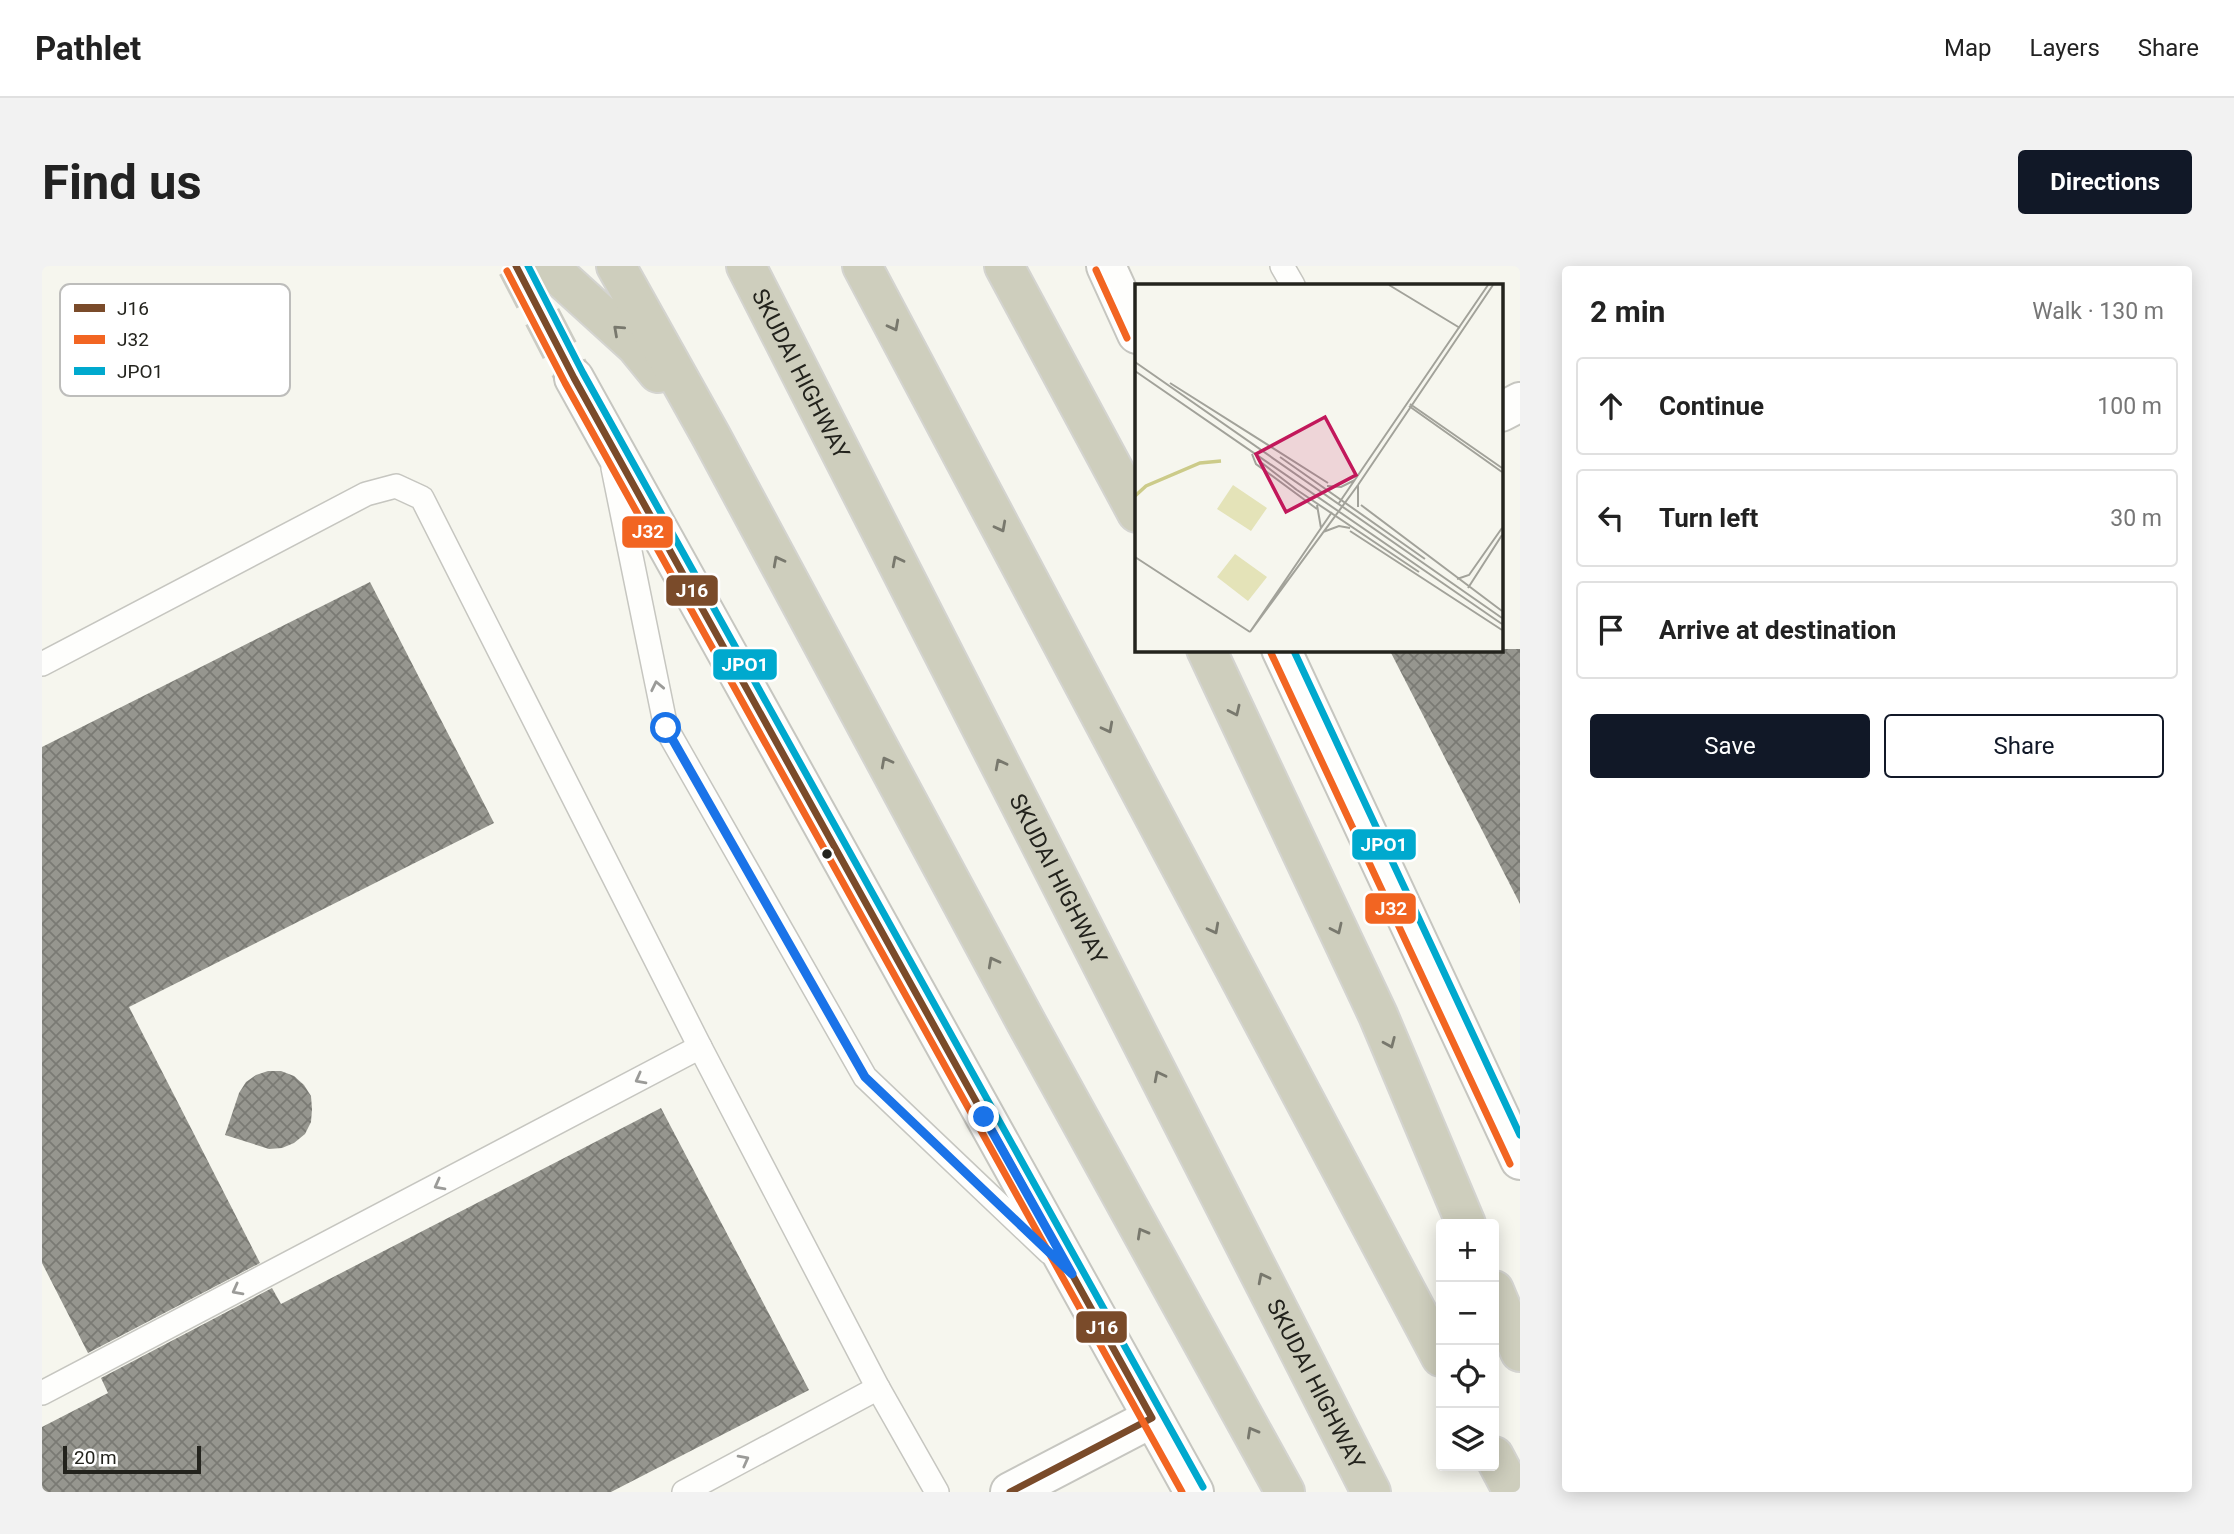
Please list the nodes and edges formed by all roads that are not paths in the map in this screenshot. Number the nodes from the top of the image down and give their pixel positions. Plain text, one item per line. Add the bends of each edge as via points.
1 (548, 266) edge
2 (616, 266) edge
3 (746, 266) edge
4 (862, 266) edge
5 (1004, 266) edge
6 (1020, 266) edge
7 (1106, 266) edge
8 (1282, 266) edge
9 (1292, 284) edge
10 (1135, 330) edge
11 (574, 378) tunnel mouth
12 (1520, 402) edge
13 (1503, 411) edge
14 (606, 433) junction
15 (711, 436) junction
16 (1135, 501) edge
17 (1135, 509) edge
18 (1207, 651) edge
19 (1282, 651) edge
20 (42, 664) edge
21 (700, 1047) junction
22 (1520, 1160) edge
23 (1464, 1219) edge
24 (1072, 1274) junction
25 (1499, 1302) edge
26 (1436, 1348) edge
27 (1520, 1352) edge
28 (878, 1388) junction
29 (42, 1393) edge
30 (1153, 1418) junction
31 (1499, 1465) edge
32 (684, 1492) edge
33 (937, 1492) edge
34 (1010, 1492) edge
35 (1194, 1492) edge
36 (1284, 1492) edge
37 (1371, 1492) edge
38 (1513, 1492) edge

15 -> 1 highway via 636,346
2 - 15 highway
37 -> 3 highway, SKUDAI HIGHWAY
4 -> 26 highway
5 - 17 highway
6 - 16 highway
7 - 10 street
8 - 9 lane
11 - 14 street
12 - 13 street
14 - 24 street
24 -> 14 lane via 865,1077 666,728
36 -> 15 highway
18 -> 23 highway via 1378,1015
19 - 22 street
20 - 21 lane via 366,494 396,486 422,498
21 - 28 lane
21 -> 29 lane
24 - 30 street
25 - 27 highway
32 -> 28 lane
28 - 33 lane
30 - 34 street
30 - 35 street
31 - 38 highway

